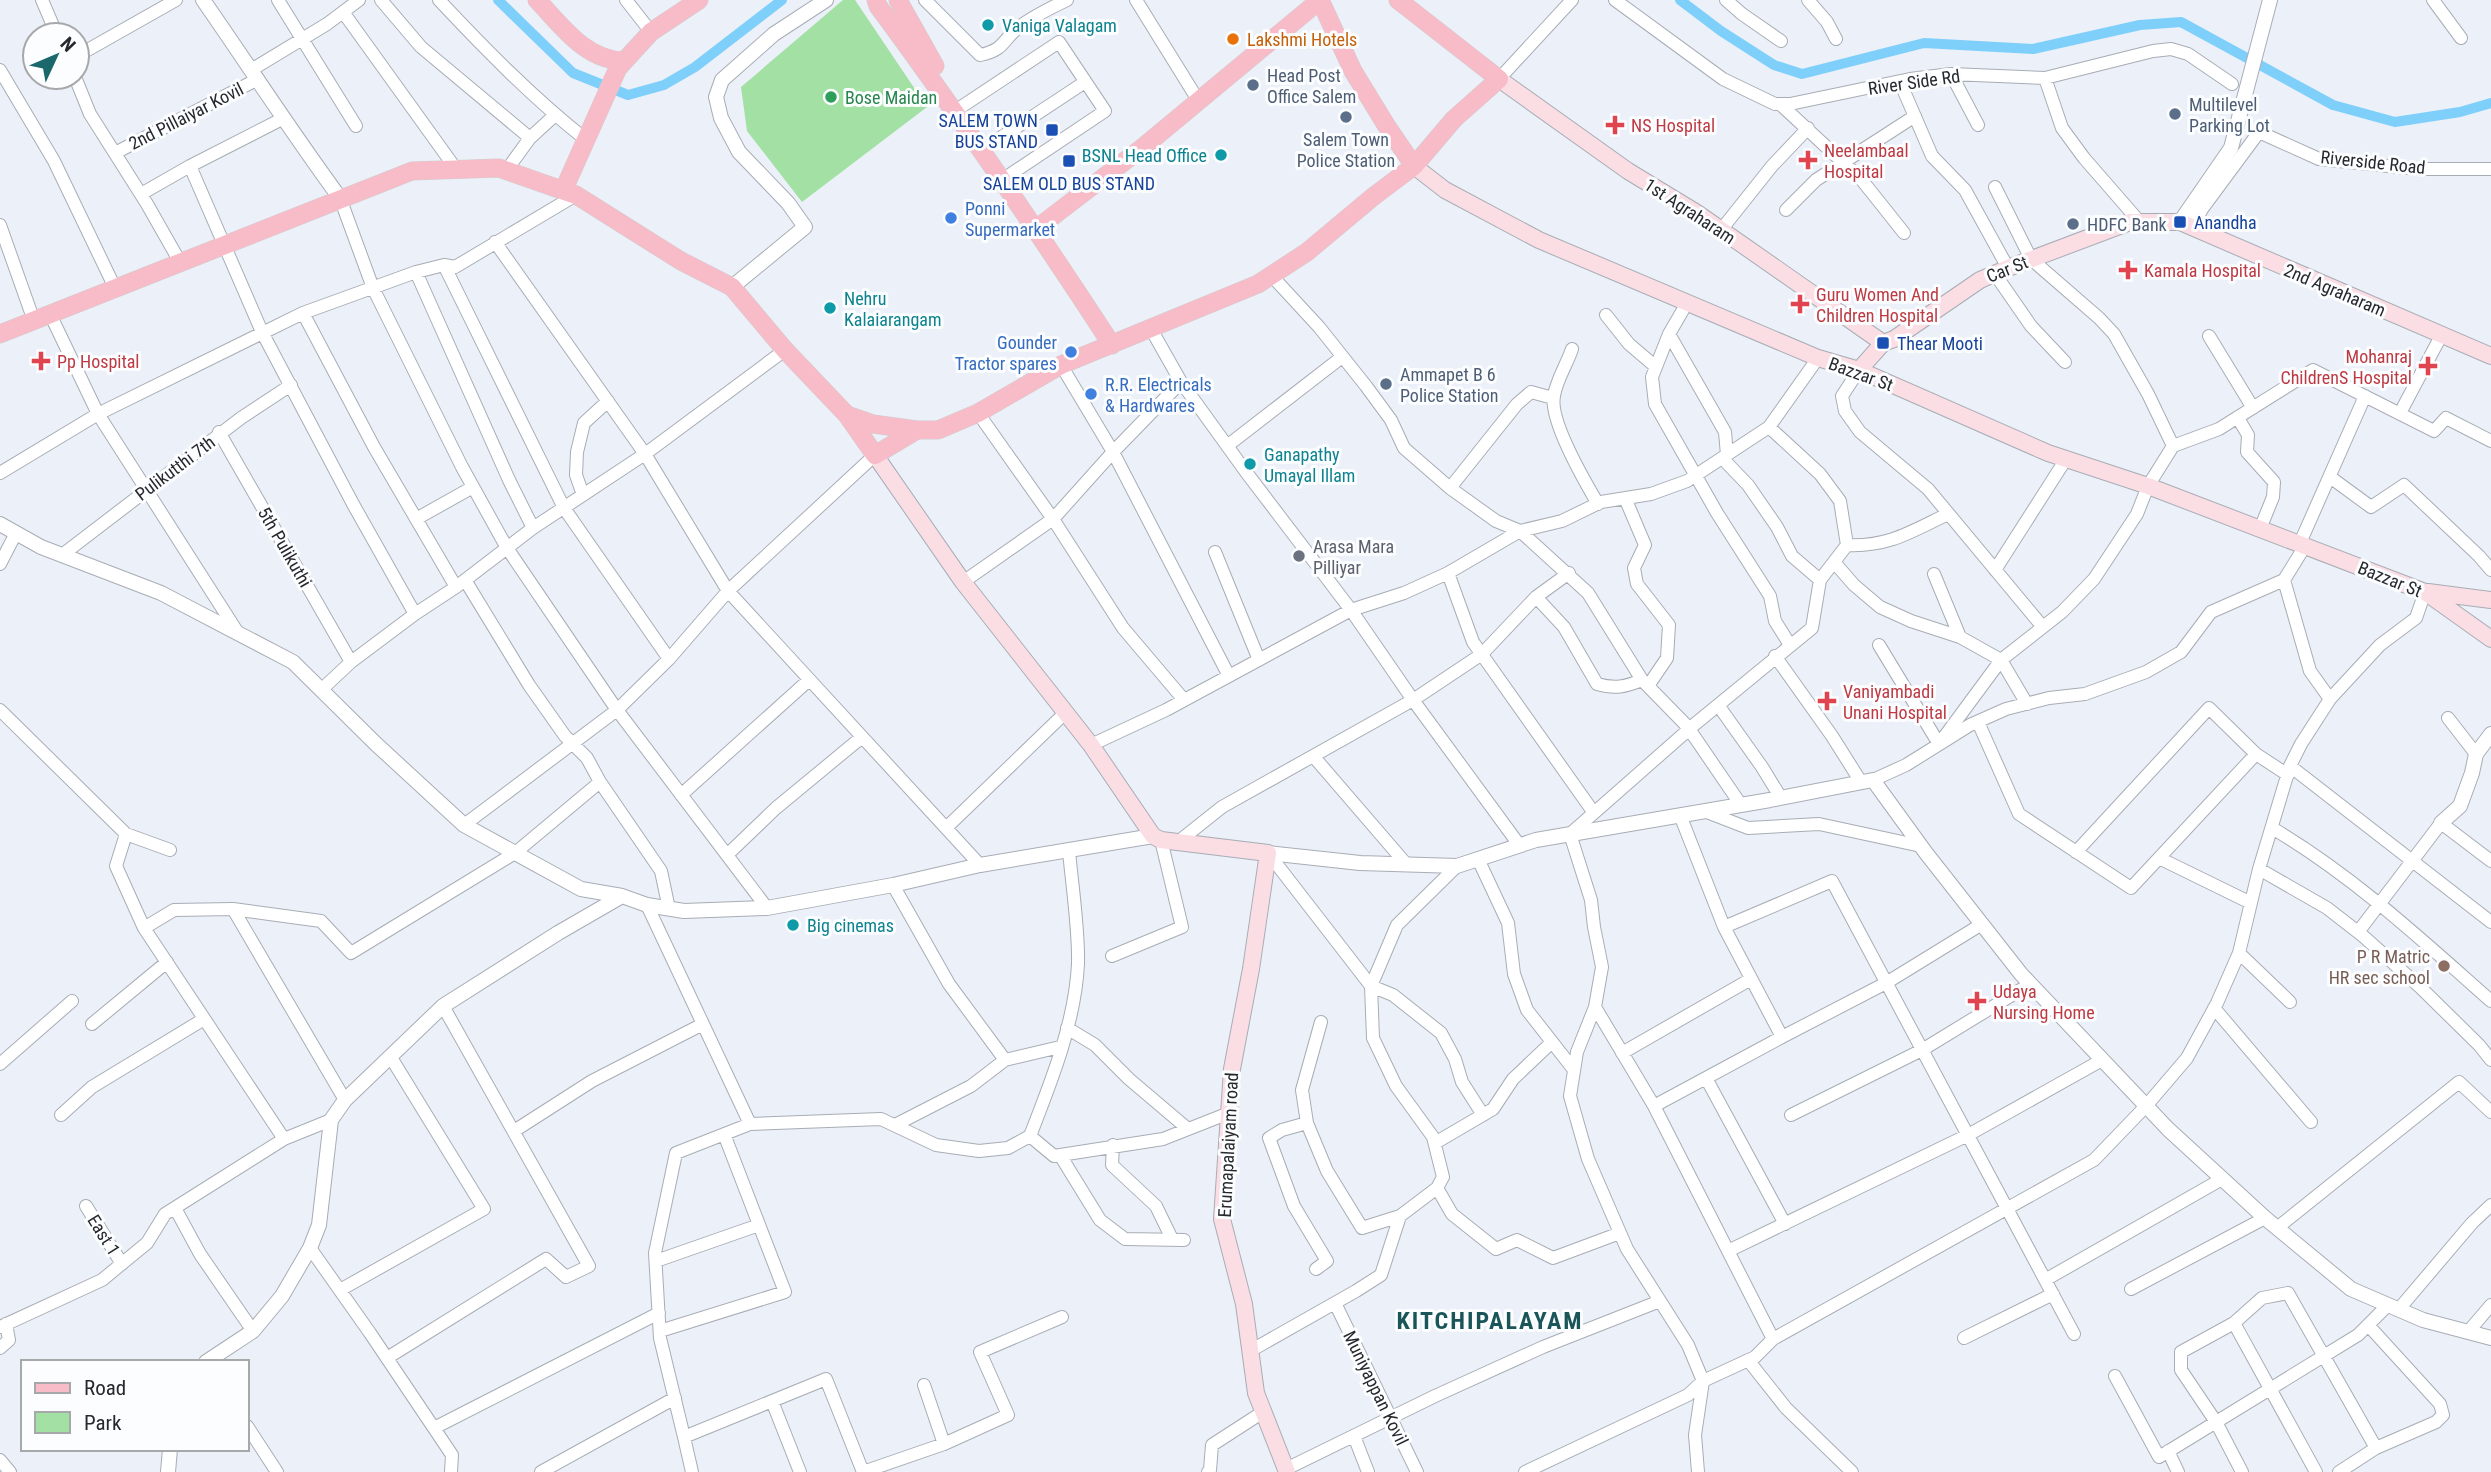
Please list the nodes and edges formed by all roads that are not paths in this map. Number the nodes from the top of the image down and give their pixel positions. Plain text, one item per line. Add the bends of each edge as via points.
1 (42, 0) edge
2 (176, 0) edge
3 (203, 0) edge
4 (278, 0) edge
5 (359, 0) edge
6 (382, 0) edge
7 (439, 0) edge
8 (537, 0) edge
9 (626, 0) edge
10 (699, 0) edge
11 (826, 0) edge
12 (898, 0) edge
13 (925, 0) edge
14 (1067, 0) edge
15 (1136, 0) edge
16 (1320, 0) edge
17 (1398, 0) edge
18 (1572, 0) edge
19 (1615, 0) edge
20 (1726, 0) edge
21 (1808, 0) edge
22 (2270, 0) edge
23 (2433, 0) edge
24 (874, 2) edge
25 (343, 12) junction
26 (51, 21) edge
27 (652, 32) junction
28 (2461, 38) dead end
29 (302, 39) junction
30 (1836, 39) dead end
31 (1781, 41) dead end
32 (91, 48) edge
33 (621, 64) junction
34 (0, 70) edge
35 (254, 74) junction
36 (1951, 74) junction
37 (2045, 78) junction
38 (1499, 79) junction
39 (1086, 82) junction
40 (1900, 82) junction
41 (2232, 84) dead end
42 (947, 88) dead end
43 (81, 91) edge
44 (1198, 100) junction
45 (1780, 104) junction
46 (955, 111) junction
47 (555, 115) junction
48 (1915, 116) junction
49 (282, 119) junction
50 (1978, 125) dead end
51 (356, 126) dead end
52 (1808, 128) junction
53 (530, 138) junction
54 (585, 139) junction
55 (982, 150) junction
56 (115, 153) junction
57 (1843, 161) junction
58 (190, 166) junction
59 (1414, 166) junction
60 (456, 169) junction
61 (2491, 169) edge
62 (506, 170) junction
63 (1002, 180) junction
64 (1995, 187) dead end
65 (570, 192) junction
66 (141, 194) junction
67 (340, 198) junction
68 (1786, 210) dead end
69 (2138, 220) junction
70 (0, 225) edge
71 (2186, 225) junction
72 (1036, 229) junction
73 (1721, 230) junction
74 (1904, 233) dead end
75 (495, 242) junction
76 (225, 245) junction
77 (2031, 259) junction
78 (180, 262) junction
79 (444, 265) junction
80 (2001, 271) junction
81 (416, 272) junction
82 (1271, 275) junction
83 (732, 287) junction
84 (115, 288) junction
85 (373, 288) junction
86 (1687, 303) junction
87 (303, 313) junction
88 (1606, 315) dead end
89 (42, 318) junction
90 (1151, 329) junction
91 (262, 332) junction
92 (0, 334) edge
93 (1669, 334) junction
94 (2441, 336) junction
95 (2209, 337) dead end
96 (1883, 343) junction
97 (1112, 345) junction
98 (1572, 349) dead end
99 (785, 350) junction
100 (1342, 356) junction
101 (2491, 356) edge
102 (1818, 358) junction
103 (2065, 362) dead end
104 (1061, 365) junction
105 (1656, 367) junction
106 (1860, 370) junction
107 (1181, 382) junction
108 (291, 385) junction
109 (2365, 396) junction
110 (1553, 398) junction
111 (608, 401) junction
112 (2253, 408) junction
113 (978, 413) junction
114 (2400, 413) junction
115 (98, 414) junction
116 (847, 415) junction
117 (2238, 418) junction
118 (1769, 427) junction
119 (916, 430) junction
120 (220, 433) junction
121 (2491, 441) edge
122 (1227, 446) junction
123 (2173, 446) junction
124 (1113, 452) junction
125 (645, 454) junction
126 (875, 454) junction
127 (1725, 456) junction
128 (2066, 459) junction
129 (0, 474) edge
130 (1697, 475) junction
131 (2330, 477) junction
132 (2148, 486) junction
133 (473, 487) junction
134 (1450, 488) junction
135 (147, 490) junction
136 (583, 495) junction
137 (1625, 498) junction
138 (1598, 504) junction
139 (564, 508) junction
140 (1948, 514) junction
141 (416, 519) junction
142 (1053, 519) junction
143 (0, 524) edge
144 (533, 528) junction
145 (2260, 528) junction
146 (1520, 531) junction
147 (16, 533) junction
148 (2302, 544) junction
149 (1847, 545) junction
150 (507, 548) junction
151 (1214, 552) dead end
152 (62, 555) junction
153 (1833, 562) junction
154 (0, 564) edge
155 (1995, 570) junction
156 (2491, 570) edge
157 (1448, 573) junction
158 (1569, 573) junction
159 (1934, 574) dead end
160 (1820, 580) junction
161 (2284, 580) junction
162 (963, 582) junction
163 (461, 583) junction
164 (728, 591) junction
165 (2426, 592) junction
166 (1536, 597) junction
167 (2491, 600) edge
168 (1351, 610) junction
169 (415, 614) junction
170 (2042, 626) junction
171 (238, 633) junction
172 (1960, 637) junction
173 (2491, 639) edge
174 (1790, 645) junction
175 (1879, 645) dead end
176 (1482, 654) junction
177 (1776, 656) junction
178 (670, 659) junction
179 (1259, 660) junction
180 (2001, 660) junction
181 (351, 662) junction
182 (1229, 676) junction
183 (809, 680) junction
184 (1645, 683) junction
185 (321, 690) junction
186 (2330, 699) junction
187 (1184, 700) junction
188 (1413, 700) junction
189 (2027, 704) junction
190 (1718, 705) junction
191 (617, 709) junction
192 (0, 710) edge
193 (1065, 713) junction
194 (2448, 718) dead end
195 (1979, 722) junction
196 (1689, 730) junction
197 (2491, 734) edge
198 (862, 737) junction
199 (572, 743) junction
200 (1940, 744) junction
201 (1091, 745) junction
202 (2256, 754) junction
203 (2476, 754) junction
204 (1314, 757) junction
205 (2289, 770) junction
206 (1867, 781) junction
207 (600, 782) junction
208 (681, 795) junction
209 (1781, 798) junction
210 (1741, 805) junction
211 (1704, 811) junction
212 (1594, 813) junction
213 (1680, 814) junction
214 (2441, 823) junction
215 (464, 825) junction
216 (946, 828) junction
217 (2272, 828) junction
218 (126, 834) junction
219 (1570, 834) junction
220 (1157, 838) junction
221 (1178, 842) junction
222 (1520, 846) junction
223 (1921, 846) junction
224 (170, 850) dead end
225 (1069, 850) junction
226 (2076, 852) junction
227 (515, 853) junction
228 (1268, 853) junction
229 (727, 855) junction
230 (2159, 858) junction
231 (1478, 859) junction
232 (2491, 861) edge
233 (2414, 862) junction
234 (980, 865) junction
235 (1407, 865) junction
236 (1457, 866) junction
237 (2259, 869) junction
238 (893, 885) junction
239 (622, 896) junction
240 (2251, 903) junction
241 (647, 905) junction
242 (2380, 905) junction
243 (767, 908) junction
244 (233, 909) junction
245 (669, 909) junction
246 (2491, 922) edge
247 (1982, 924) junction
248 (1724, 927) junction
249 (144, 928) junction
250 (2358, 932) junction
251 (2239, 953) junction
252 (1112, 956) dead end
253 (167, 962) junction
254 (1751, 979) junction
255 (1886, 983) junction
256 (2030, 984) junction
257 (1371, 986) junction
258 (72, 1001) dead end
259 (2290, 1002) dead end
260 (2491, 1002) edge
261 (443, 1006) junction
262 (1595, 1007) junction
263 (2214, 1008) junction
264 (204, 1019) junction
265 (1321, 1022) dead end
266 (92, 1024) dead end
267 (703, 1024) junction
268 (1067, 1028) junction
269 (1782, 1037) junction
270 (1552, 1042) junction
271 (1060, 1047) junction
272 (1922, 1050) junction
273 (1622, 1053) junction
274 (390, 1056) junction
275 (1005, 1060) junction
276 (2102, 1060) junction
277 (2491, 1060) edge
278 (0, 1064) edge
279 (1574, 1070) junction
280 (1706, 1078) junction
281 (345, 1100) junction
282 (1654, 1106) junction
283 (2146, 1106) junction
284 (2491, 1112) edge
285 (1230, 1113) junction
286 (61, 1115) dead end
287 (1483, 1115) junction
288 (1791, 1115) dead end
289 (331, 1120) junction
290 (2311, 1122) dead end
291 (1307, 1123) junction
292 (750, 1124) junction
293 (895, 1125) junction
294 (1188, 1129) junction
295 (514, 1132) junction
296 (724, 1134) junction
297 (1968, 1135) junction
298 (1030, 1136) junction
299 (284, 1139) junction
300 (1435, 1143) junction
301 (1113, 1145) junction
302 (1060, 1155) junction
303 (2222, 1179) junction
304 (1437, 1188) junction
305 (2491, 1205) edge
306 (86, 1206) dead end
307 (175, 1208) junction
308 (2006, 1208) junction
309 (1400, 1216) junction
310 (2264, 1218) junction
311 (1785, 1224) junction
312 (759, 1225) junction
313 (2277, 1228) junction
314 (1620, 1233) junction
315 (310, 1248) junction
316 (1728, 1251) junction
317 (656, 1261) junction
318 (122, 1264) junction
319 (1316, 1269) dead end
320 (2045, 1280) junction
321 (2131, 1289) dead end
322 (340, 1290) junction
323 (785, 1292) junction
324 (2053, 1294) junction
325 (796, 1300) dead end
326 (1660, 1301) junction
327 (1335, 1303) junction
328 (2491, 1305) edge
329 (2393, 1307) junction
330 (659, 1313) junction
331 (1062, 1317) dead end
332 (2234, 1323) junction
333 (2368, 1325) junction
334 (3, 1326) edge
335 (253, 1331) junction
336 (660, 1331) junction
337 (2468, 1332) junction
338 (2074, 1334) dead end
339 (1964, 1338) dead end
340 (2491, 1338) edge
341 (1773, 1339) junction
342 (0, 1348) edge
343 (1250, 1351) junction
344 (2325, 1356) junction
345 (387, 1358) junction
346 (209, 1360) edge
347 (1748, 1360) junction
348 (2115, 1376) dead end
349 (1703, 1381) junction
350 (924, 1385) dead end
351 (2272, 1388) junction
352 (675, 1398) junction
353 (772, 1401) junction
354 (1263, 1412) junction
355 (1391, 1418) junction
356 (2216, 1422) junction
357 (248, 1428) edge
358 (434, 1428) junction
359 (1354, 1436) junction
360 (684, 1437) junction
361 (944, 1444) junction
362 (2376, 1448) junction
363 (170, 1451) edge
364 (2168, 1451) junction
365 (0, 1460) edge
366 (452, 1470) edge
367 (1286, 1470) edge
368 (10, 1472) edge
369 (168, 1472) edge
370 (277, 1472) edge
371 (541, 1472) edge
372 (692, 1472) edge
373 (800, 1472) edge
374 (863, 1472) edge
375 (1208, 1472) edge
376 (1368, 1472) edge
377 (1418, 1472) edge
378 (1525, 1472) edge
379 (1698, 1472) edge
380 (1852, 1472) edge
381 (2178, 1472) edge
382 (2242, 1472) edge
383 (2316, 1472) edge
384 (2339, 1472) edge

1 - 26 street
2 - 32 street
3 - 35 street
4 - 29 street
5 - 25 street, 2nd Pillaiyar Kovil
6 - 53 street via 421,47
7 - 47 street
8 - 33 main road via 597,57
9 - 27 street
10 - 27 main road
11 - 83 street via 774,34 722,80 716,97 739,152 805,227
12 - 42 main road
13 - 14 street via 980,55 1003,46 1015,30
15 - 44 street
16 - 44 main road
16 - 59 main road, Bazzar St via 1353,71
17 - 38 main road
18 - 38 street
19 - 45 street via 1723,79
20 - 31 street
21 - 30 street
22 - 71 street via 2231,148
23 - 28 street
24 - 46 main road
25 - 29 street, 2nd Pillaiyar Kovil
25 - 60 street
27 - 33 main road
29 - 35 street, 2nd Pillaiyar Kovil
29 - 51 street
33 - 54 main road
34 - 84 street via 54,161
35 - 49 street
35 - 56 street, 2nd Pillaiyar Kovil
36 - 37 street, River Side Rd
36 - 40 street, River Side Rd
36 - 50 street
37 - 41 street, River Side Rd via 2171,49 2189,54
37 - 69 street via 2062,128
38 - 59 main road via 1454,120
38 - 73 main road, 1st Agraharam via 1628,171
39 - 46 street via 1059,42
39 - 55 street
39 - 63 street via 1105,111
40 - 45 street, River Side Rd
40 - 48 street
43 - 56 street
44 - 72 main road
45 - 52 street
46 - 55 main road
47 - 53 street
47 - 54 street
48 - 57 street
48 - 80 street via 1933,156 1965,190
49 - 58 street
49 - 67 street
52 - 57 street
52 - 73 street
53 - 62 street
54 - 65 main road
55 - 63 main road
56 - 66 street
57 - 68 street
57 - 74 street
58 - 66 street
58 - 76 street
59 - 82 main road via 1307,252
59 - 86 main road, Bazzar St via 1445,190 1539,240
60 - 62 main road
60 - 67 main road via 412,171
61 - 71 street, Riverside Road via 2418,169 2319,159 2259,132
62 - 65 main road
63 - 72 main road
64 - 77 street
65 - 75 street
65 - 83 main road
66 - 78 street
67 - 76 main road
67 - 85 street
69 - 71 main road, Car St
69 - 77 main road, Car St
70 - 89 street
71 - 94 main road, 2nd Agraharam
72 - 97 main road
73 - 96 main road, 1st Agraharam
75 - 79 street via 455,267
75 - 111 street
76 - 78 main road
76 - 91 street
77 - 80 main road, Car St
77 - 123 street via 2114,334
78 - 84 main road
79 - 81 street
79 - 139 street
80 - 96 main road, Car St
80 - 103 street via 2031,326
81 - 85 street
81 - 144 street
82 - 90 main road
82 - 100 street
83 - 99 main road
84 - 89 main road
85 - 87 street
85 - 133 street
86 - 93 street
86 - 102 main road, Bazzar St
87 - 91 street
87 - 141 street
88 - 105 street via 1629,344
89 - 92 main road
89 - 115 street
90 - 97 main road
90 - 107 street
91 - 108 street
91 - 115 street
93 - 105 street
93 - 127 street via 1725,432
94 - 101 main road, 2nd Agraharam
94 - 114 street
95 - 112 street
96 - 106 main road, Car St
97 - 104 main road
98 - 110 street
99 - 116 main road
99 - 125 street
100 - 122 street
100 - 134 street via 1391,420 1404,448
102 - 106 main road, Bazzar St
102 - 118 street
104 - 113 main road
104 - 124 street
105 - 130 street via 1652,377 1655,404
106 - 128 main road, Bazzar St
106 - 140 street via 1842,396 1845,411 1860,432 1928,489
107 - 122 street
107 - 124 street
108 - 120 street, Pulikutthi 7th
108 - 169 street
109 - 112 street via 2313,370
109 - 114 street
109 - 131 street
110 - 134 street via 1531,392 1517,404
110 - 138 street via 1562,435
111 - 125 street
111 - 136 street via 584,423 576,475
112 - 117 street
113 - 119 main road via 938,430
113 - 142 street
114 - 121 street via 2434,430 2446,418
115 - 129 street
115 - 135 street
116 - 119 main road
116 - 126 main road
117 - 123 street
117 - 145 street via 2248,435 2247,452 2274,482
118 - 127 street
118 - 149 street via 1820,474 1840,501
119 - 126 main road
120 - 135 street, Pulikutthi 7th
120 - 181 street, 5th Pulikuthi
122 - 168 street
123 - 132 street
124 - 142 street
124 - 182 street
125 - 136 street
125 - 164 street
126 - 162 main road
126 - 164 street
127 - 130 street
127 - 160 street via 1777,527 1792,556
128 - 132 main road, Bazzar St
128 - 155 street
130 - 137 street via 1651,494
130 - 174 street via 1770,596 1775,621
131 - 148 street
131 - 156 street via 2371,507 2404,485
132 - 145 main road, Bazzar St
132 - 170 street via 2137,514 2094,579
133 - 141 street
133 - 150 street
134 - 146 street via 1496,521
135 - 152 street, Pulikutthi 7th
135 - 171 street
136 - 139 street
137 - 138 street
137 - 184 street via 1646,545 1634,568 1637,584 1669,625 1667,658
138 - 146 street via 1562,521
139 - 144 street
139 - 178 street
140 - 149 street via 1894,540
140 - 155 street
141 - 163 street
142 - 162 street
142 - 187 street via 1124,628
143 - 147 street
144 - 150 street
145 - 148 main road, Bazzar St
146 - 157 street
146 - 158 street
147 - 152 street
147 - 154 street
148 - 161 street
148 - 165 main road, Bazzar St
149 - 153 street
150 - 163 street
150 - 191 street
151 - 179 street
152 - 171 street via 161,593
153 - 160 street
153 - 172 street via 1880,607
155 - 170 street
157 - 168 street
157 - 176 street
158 - 166 street
158 - 184 street via 1588,593
159 - 172 street
160 - 174 street via 1812,628
161 - 186 street via 2310,671
161 - 189 street via 2211,612 2180,652 2146,672 2085,694
162 - 193 main road
163 - 169 street
163 - 199 street
164 - 178 street
164 - 183 street
165 - 167 main road
165 - 173 main road, Bazzar St
165 - 186 street via 2416,618 2380,645
166 - 176 street
166 - 184 street via 1564,627 1597,684 1613,688
168 - 179 street
168 - 188 street
169 - 181 street
170 - 180 street
171 - 185 street via 293,662
172 - 180 street
174 - 177 street
175 - 200 street
176 - 188 street
176 - 212 street
177 - 190 street
177 - 206 street
178 - 191 street
179 - 182 street
180 - 189 street
180 - 200 street
181 - 185 street
182 - 187 street
183 - 198 street
183 - 208 street
184 - 196 street
185 - 215 street
186 - 205 street
187 - 201 street
188 - 204 street
188 - 222 street
189 - 195 street
190 - 196 street
190 - 209 street
191 - 199 street
191 - 208 street
192 - 218 street
193 - 201 main road
193 - 216 street
194 - 203 street
195 - 200 street
195 - 226 street via 2019,814
196 - 210 street
196 - 212 street
197 - 203 street
198 - 216 street
198 - 229 street
199 - 207 street
199 - 215 street
200 - 206 street
201 - 220 main road
202 - 205 street
202 - 226 street via 2209,708
202 - 230 street
203 - 214 street via 2460,806
204 - 221 street via 1222,807
204 - 235 street
205 - 217 street
205 - 233 street
206 - 209 street
206 - 223 street
207 - 227 street
207 - 245 street via 661,871
208 - 229 street
209 - 210 street
210 - 211 street
211 - 213 street
211 - 223 street via 1748,828 1819,824
212 - 219 street
213 - 219 street
213 - 248 street
214 - 232 street
214 - 233 street
215 - 227 street
216 - 234 street
217 - 237 street
217 - 242 street via 2333,867
218 - 224 street
218 - 249 street via 116,866
219 - 222 street
219 - 262 street via 1591,900 1602,967
220 - 221 main road
220 - 225 street
220 - 252 street via 1182,927
221 - 228 main road
222 - 231 street
223 - 247 street
225 - 234 street
225 - 268 street via 1078,963
226 - 230 street via 2132,888
227 - 239 street via 581,888
227 - 244 street via 351,953 321,921
228 - 235 street
228 - 257 street
228 - 285 main road, Erumapalaiyam road via 1231,1069
229 - 243 street
230 - 240 street
231 - 236 street
231 - 270 street via 1508,923 1514,974 1527,1010
233 - 242 street
233 - 246 street
234 - 238 street
235 - 236 street
236 - 257 street via 1397,925
237 - 240 street
237 - 250 street via 2327,908
238 - 243 street
238 - 275 street via 949,984
239 - 241 street
239 - 261 street
240 - 251 street
241 - 245 street
241 - 267 street
242 - 250 street
242 - 260 street
243 - 245 street
244 - 249 street via 174,910
244 - 281 street
247 - 255 street
247 - 256 street
248 - 254 street
248 - 255 street via 1832,881
249 - 253 street
250 - 277 street
251 - 259 street
251 - 263 street
253 - 264 street
253 - 266 street
254 - 269 street
254 - 273 street
255 - 269 street
255 - 272 street
256 - 272 street
256 - 276 street
257 - 287 street via 1393,995 1441,1033 1462,1082
257 - 300 street via 1373,1038 1396,1086
258 - 278 street
261 - 274 street
261 - 295 street
262 - 273 street
262 - 279 street
263 - 283 street via 2186,1058
263 - 290 street
264 - 286 street via 92,1087
264 - 299 street
265 - 291 street via 1302,1090
267 - 292 street
267 - 295 street via 592,1081
268 - 271 street
268 - 294 street via 1095,1045
269 - 280 street
270 - 279 street
270 - 287 street
271 - 275 street
271 - 298 street
272 - 288 street
272 - 297 street
273 - 282 street
274 - 281 street
274 - 322 street via 484,1209
275 - 293 street via 971,1086
276 - 283 street
276 - 297 street
279 - 314 street via 1570,1096 1588,1159
280 - 282 street
280 - 311 street
281 - 289 street
282 - 316 street
283 - 303 street
283 - 308 street via 2094,1160
284 - 313 street via 2459,1082
285 - 294 street
285 - 343 main road, Erumapalaiyam road via 1222,1219 1244,1304
287 - 300 street
289 - 299 street
289 - 315 street via 319,1225
291 - 309 street via 1327,1171 1362,1228
291 - 319 street via 1269,1138 1294,1206 1327,1261
292 - 293 street via 881,1119
292 - 296 street
293 - 298 street via 936,1145 979,1152 1007,1148
294 - 301 street via 1163,1139
295 - 345 street via 589,1266 566,1277 546,1259
296 - 312 street
296 - 317 street via 676,1153
297 - 308 street
297 - 311 street
298 - 302 street via 1054,1156
299 - 307 street
300 - 304 street via 1443,1177
301 - 302 street
301 - 302 street via 1112,1165 1156,1206 1178,1239 1125,1239 1100,1220
303 - 310 street
303 - 320 street
304 - 309 street
304 - 314 street via 1452,1214 1496,1249 1517,1240 1553,1258
305 - 329 street
306 - 318 street, East 1
307 - 318 street via 165,1214 147,1243
307 - 335 street via 200,1254
308 - 320 street
308 - 341 street
309 - 327 street via 1381,1275
310 - 313 street
310 - 321 street
311 - 316 street
312 - 317 street
312 - 323 street
313 - 329 street via 2351,1289
314 - 326 street
315 - 322 street
315 - 335 street via 282,1296
316 - 341 street
317 - 330 street
318 - 334 street via 102,1280
320 - 324 street
322 - 345 street
323 - 325 street
323 - 336 street
324 - 338 street
324 - 339 street
326 - 349 street via 1688,1345
326 - 355 street via 1543,1347
327 - 343 street
327 - 355 street, Muniyappan Kovil
328 - 337 street
329 - 333 street
329 - 337 street
330 - 336 street
330 - 358 street
331 - 361 street via 980,1352 1008,1415
332 - 344 street via 2262,1298 2288,1293
332 - 351 street
332 - 356 street via 2181,1352 2181,1370
333 - 344 street
333 - 362 street via 2440,1404 2443,1415
334 - 342 street via 9,1340
335 - 346 street
336 - 352 street
337 - 340 street
341 - 347 street
343 - 354 main road, Erumapalaiyam road
344 - 351 street
344 - 362 street
345 - 358 street
347 - 349 street
347 - 380 street via 1786,1408
348 - 364 street via 2159,1457
349 - 378 street via 1688,1395
349 - 379 street via 1695,1435
350 - 361 street
351 - 356 street
351 - 383 street
352 - 360 street
352 - 371 street
353 - 360 street
353 - 373 street
353 - 374 street via 826,1379
354 - 367 main road, Erumapalaiyam road
354 - 375 street via 1212,1445
355 - 359 street
355 - 377 street, Muniyappan Kovil
356 - 364 street
356 - 382 street
357 - 370 street
358 - 366 street via 452,1455
359 - 367 street
359 - 376 street
360 - 372 street
361 - 374 street
362 - 384 street
363 - 369 street
364 - 381 street
365 - 368 street

